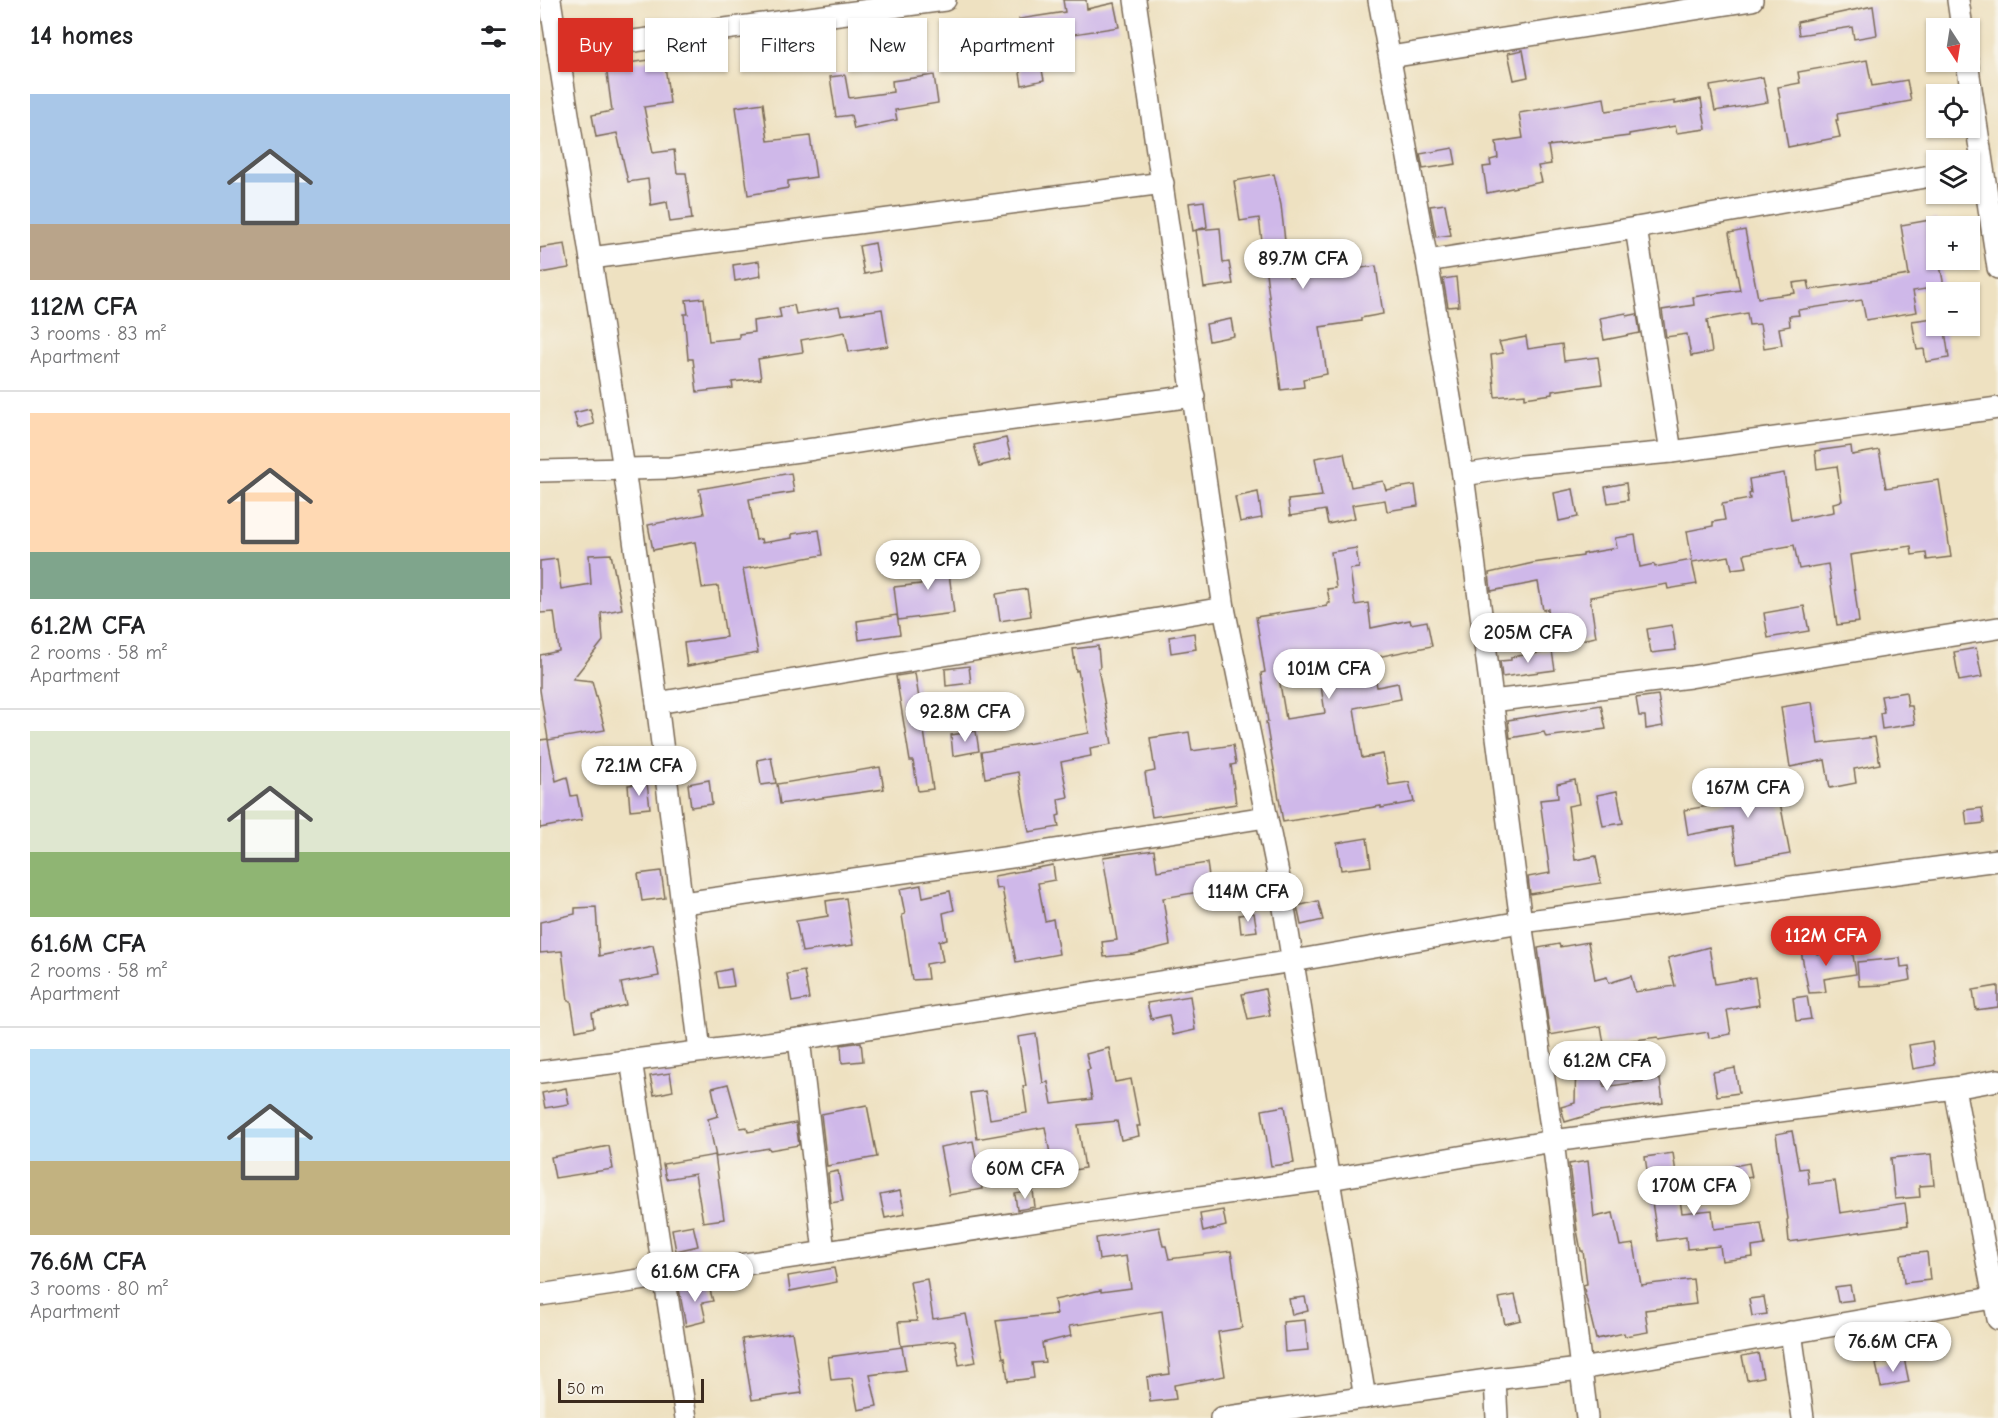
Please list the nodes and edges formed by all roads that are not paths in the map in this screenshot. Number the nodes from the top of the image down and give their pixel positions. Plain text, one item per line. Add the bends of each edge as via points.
1 (550, 0) edge
2 (945, 0) edge
3 (1135, 0) edge
4 (1379, 0) edge
5 (1752, 0) edge
6 (1958, 0) edge
7 (1961, 18) edge
8 (633, 41) edge
9 (558, 51) edge
10 (1390, 57) junction
11 (561, 72) edge
12 (1969, 72) edge
13 (1975, 150) edge
14 (1926, 177) edge
15 (1980, 182) edge
16 (1163, 183) junction
17 (1636, 228) junction
18 (591, 258) junction
19 (1427, 261) junction
20 (1998, 268) edge
21 (1194, 396) junction
22 (1998, 408) edge
23 (1671, 452) junction
24 (624, 469) junction
25 (540, 471) edge
26 (1463, 475) junction
27 (1224, 608) junction
28 (1998, 628) edge
29 (1492, 701) junction
30 (657, 703) junction
31 (1266, 817) junction
32 (1998, 860) edge
33 (682, 903) junction
34 (1521, 922) junction
35 (1293, 961) junction
36 (799, 1039) junction
37 (700, 1051) junction
38 (631, 1060) junction
39 (540, 1072) edge
40 (1998, 1080) edge
41 (1954, 1088) junction
42 (1553, 1141) junction
43 (1330, 1179) junction
44 (824, 1252) junction
45 (665, 1276) junction
46 (540, 1295) edge
47 (1996, 1297) edge
48 (1998, 1319) edge
49 (1791, 1332) junction
50 (1580, 1369) junction
51 (1496, 1379) junction
52 (1365, 1398) junction
53 (1308, 1412) edge
54 (686, 1418) edge
55 (1221, 1418) edge
56 (1497, 1418) edge
57 (1587, 1418) edge
58 (1803, 1418) edge

1 - 9 street
2 - 8 street
3 - 16 street
4 - 10 street
5 - 10 street
6 - 7 street
10 - 19 street
11 - 18 street
12 - 13 street
14 - 17 street
15 - 20 street
16 - 18 street
16 - 21 street
17 - 19 street
17 - 23 street
18 - 24 street
19 - 26 street
21 - 24 street via 814,449
21 - 27 street
22 - 23 street
23 - 26 street
24 - 25 street
24 - 30 street
26 - 29 street
27 - 30 street
27 - 31 street
28 - 29 street via 1689,677
29 - 34 street
30 - 33 street
31 - 33 street
31 - 35 street
32 - 34 street
33 - 37 street
34 - 35 street
34 - 42 street
35 - 36 street
35 - 43 street
36 - 37 street
36 - 44 street
37 - 38 street
38 - 39 street
38 - 45 street
40 - 41 street
41 - 42 street
41 - 47 street
42 - 43 street
42 - 50 street
43 - 44 street
43 - 52 street
44 - 45 street
45 - 46 street
45 - 54 street
47 - 48 street
47 - 49 street
49 - 50 street
49 - 58 street
50 - 51 street
50 - 57 street
51 - 52 street
51 - 56 street
52 - 53 street
53 - 55 street

